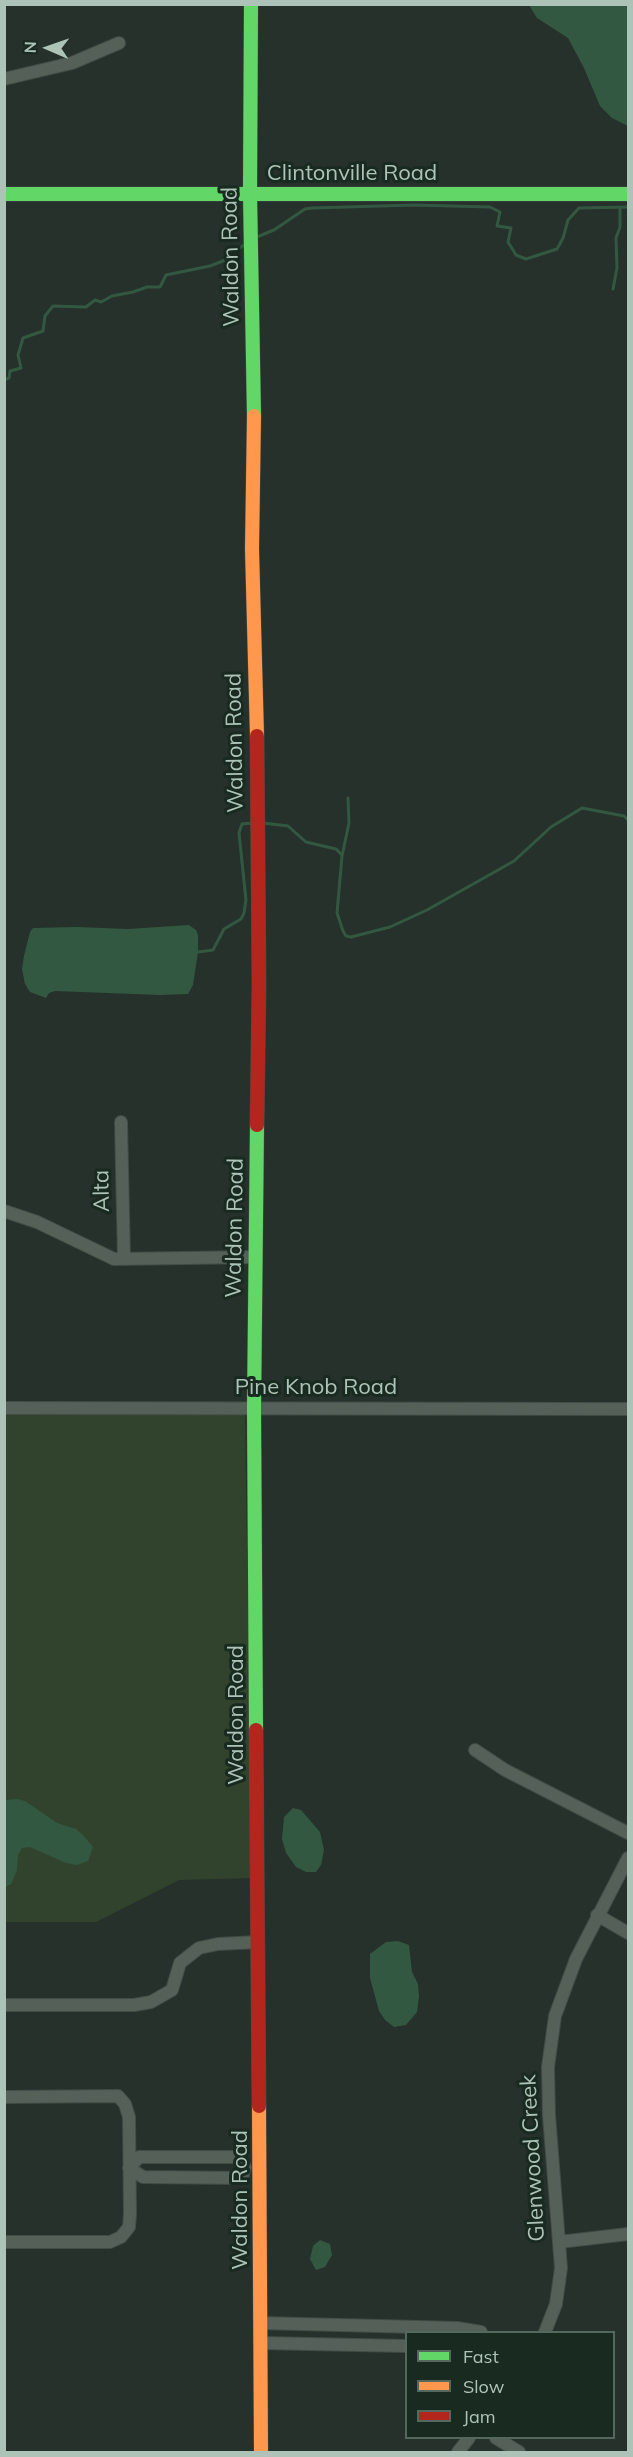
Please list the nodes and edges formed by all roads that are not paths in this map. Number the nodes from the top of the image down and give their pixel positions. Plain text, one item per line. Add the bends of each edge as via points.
1 (251, 4) edge
2 (119, 43) dead end
3 (4, 79) edge
4 (4, 194) edge
5 (250, 194) junction
6 (628, 194) edge
7 (121, 1122) dead end
8 (4, 1211) edge
9 (256, 1257) junction
10 (124, 1259) junction
11 (4, 1408) edge
12 (254, 1409) junction
13 (628, 1409) edge
14 (475, 1750) dead end
15 (628, 1833) edge
16 (628, 1858) edge
17 (597, 1915) junction
18 (628, 1933) edge
19 (258, 1942) junction
20 (4, 2005) edge
21 (4, 2097) edge
22 (245, 2167) junction
23 (129, 2168) junction
24 (261, 2168) junction
25 (628, 2234) edge
26 (4, 2242) edge
27 (559, 2242) junction
28 (261, 2323) junction
29 (384, 2326) junction
30 (475, 2331) edge
31 (545, 2331) edge
32 (261, 2343) junction
33 (383, 2345) junction
34 (405, 2346) edge
35 (468, 2439) edge
36 (498, 2439) edge
37 (261, 2452) edge
38 (458, 2452) edge
39 (519, 2452) edge

1 - 5 street, Waldon Road
2 - 3 street via 72,63
4 - 5 street, Clintonville Road
5 - 6 street, Clintonville Road
5 - 9 street, Waldon Road via 258,771
7 - 10 street, Alta
8 - 10 street via 38,1222 103,1254
9 - 10 street
9 - 12 street, Waldon Road
11 - 12 street, Pine Knob Road
12 - 13 street, Pine Knob Road
12 - 19 street, Waldon Road
14 - 15 street via 505,1770
16 - 17 street, Glenwood Creek
17 - 18 street
17 - 27 street, Glenwood Creek via 555,2016 548,2067
19 - 20 street via 199,1948 180,1964 172,1990 151,2002
19 - 24 street, Waldon Road
21 - 23 street via 118,2096 129,2117
22 - 23 street via 239,2157 139,2157
22 - 23 street via 242,2178 143,2176
22 - 24 street
23 - 26 street via 129,2227 121,2237 110,2242
24 - 28 street, Waldon Road
25 - 27 street
27 - 31 street, Glenwood Creek via 561,2268 556,2304
28 - 29 street
28 - 32 street, Waldon Road
29 - 30 street
29 - 33 street
32 - 33 street
32 - 37 street, Waldon Road
33 - 34 street
35 - 38 street
36 - 39 street

